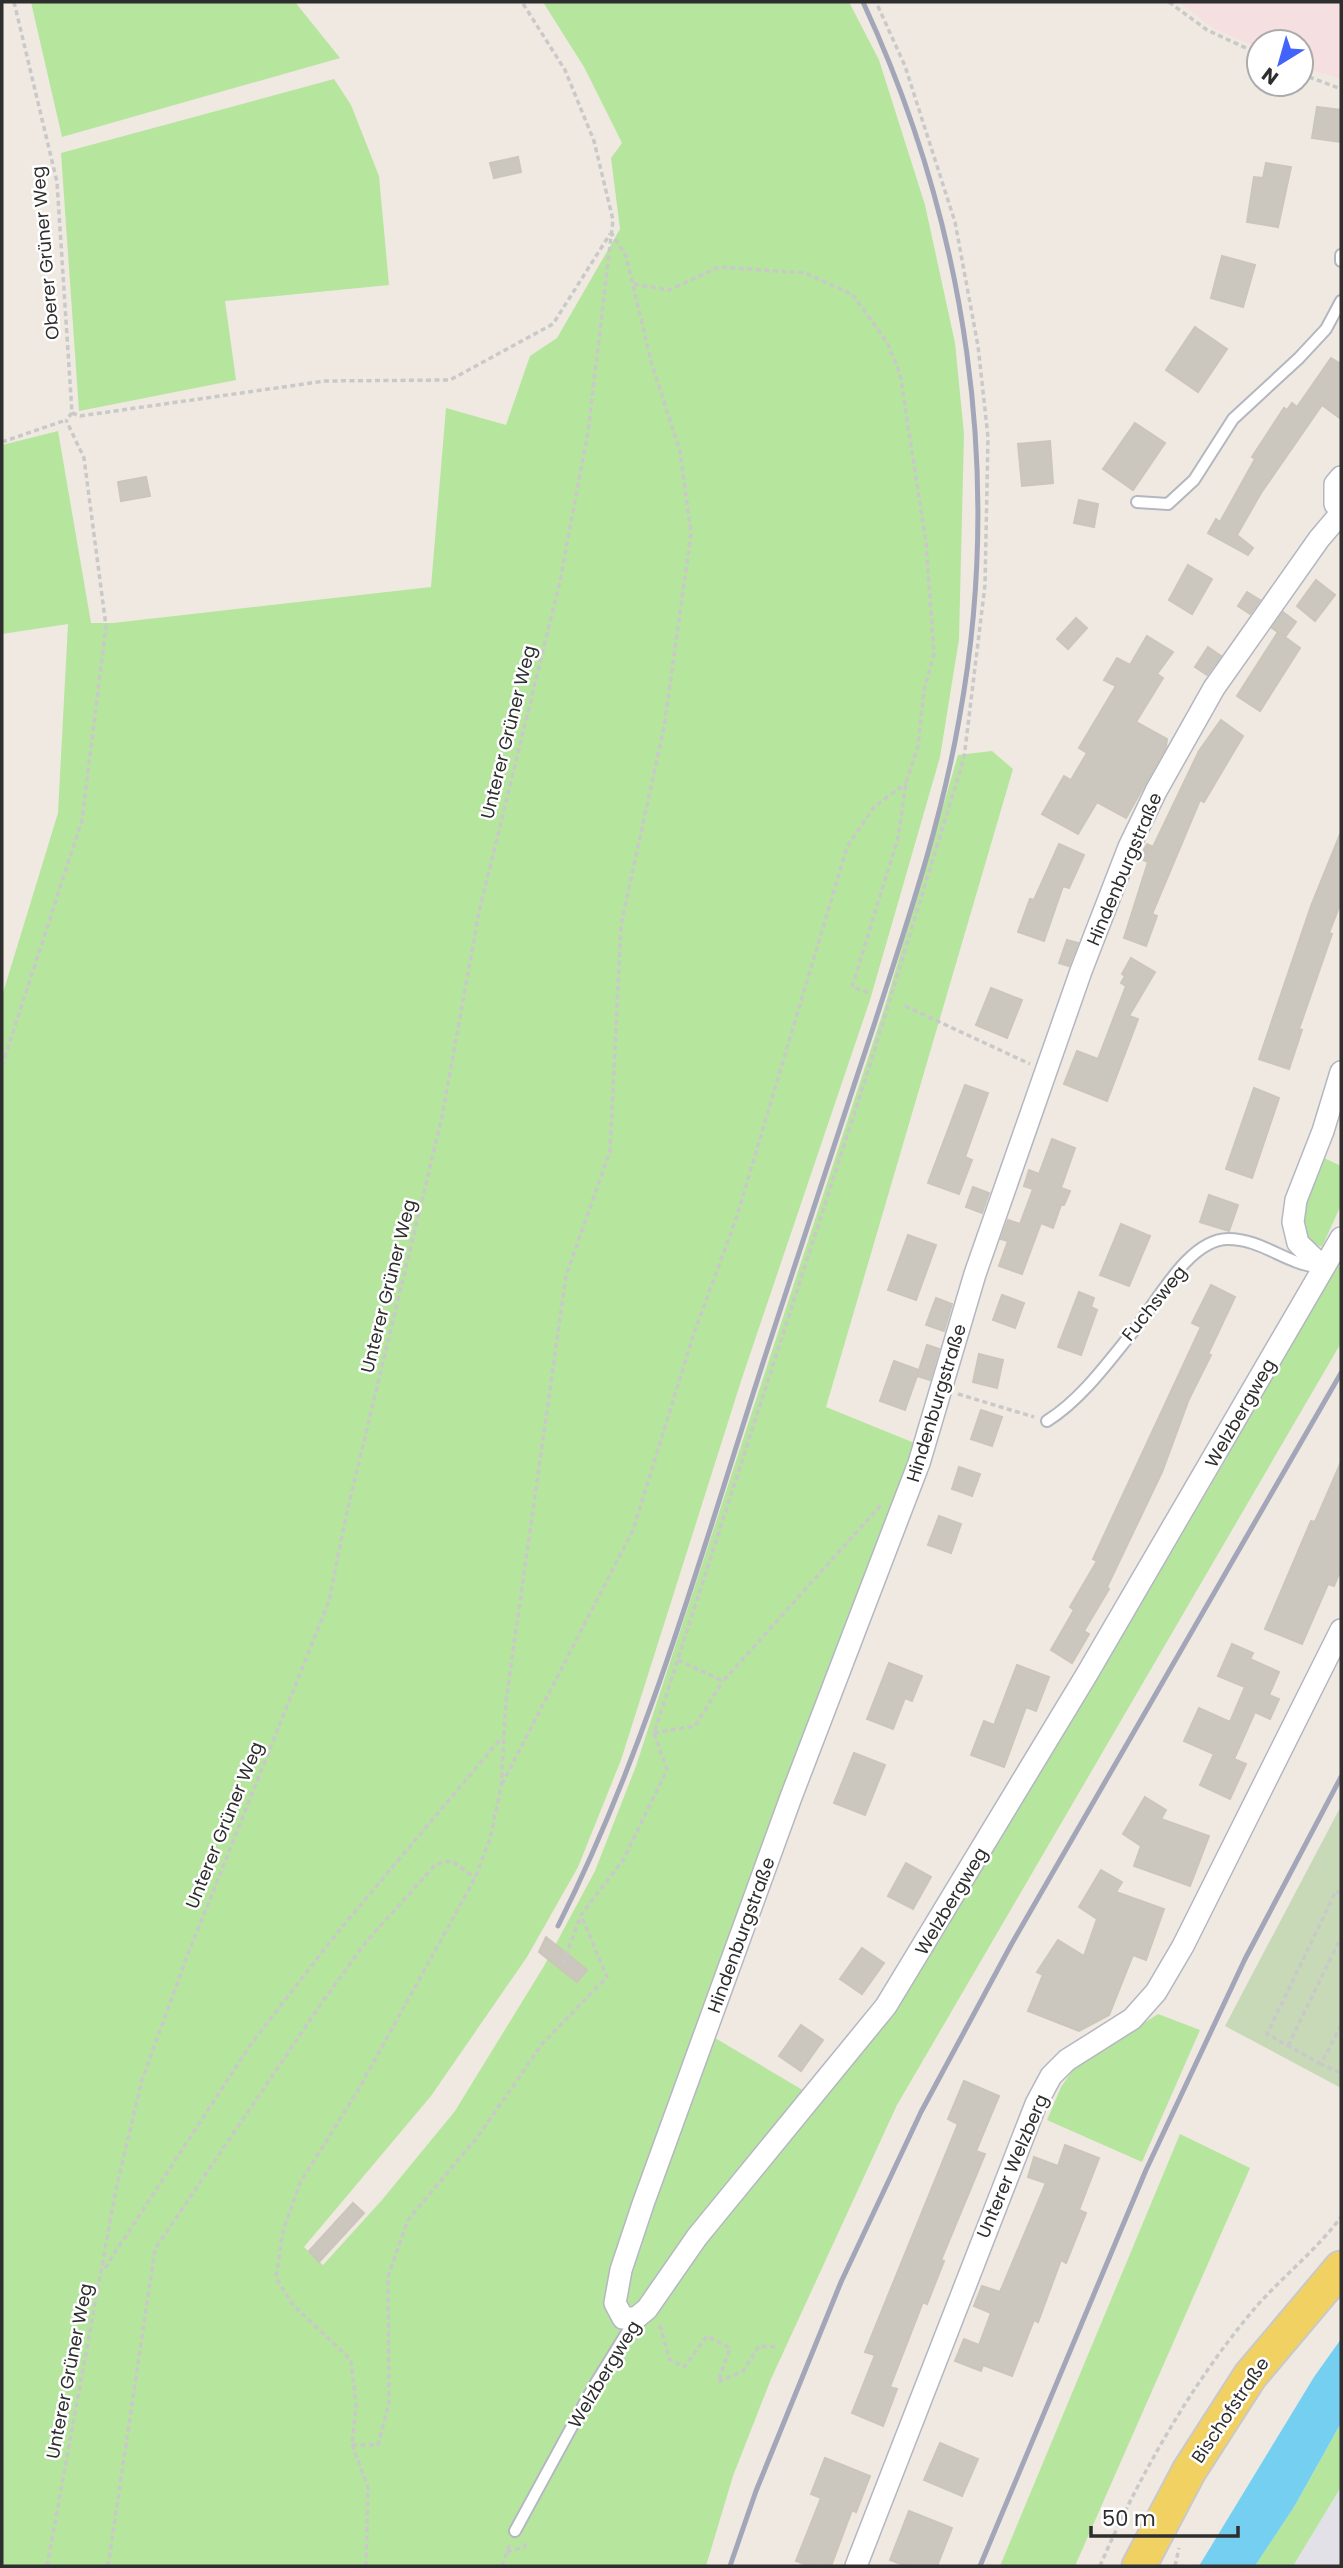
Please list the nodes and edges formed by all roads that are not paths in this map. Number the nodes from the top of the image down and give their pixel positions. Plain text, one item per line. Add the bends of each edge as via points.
1 (1341, 255) edge
2 (1341, 261) edge
3 (1341, 301) edge
4 (1341, 477) edge
5 (1137, 502) dead end
6 (1341, 512) edge
7 (1341, 1072) edge
8 (1341, 1238) edge
9 (1323, 1267) junction
10 (1047, 1420) road end
11 (1341, 1630) edge
12 (1341, 2268) edge
13 (636, 2318) junction
14 (515, 2531) dead end
15 (856, 2566) edge
16 (1140, 2566) edge

1 - 2 lane
3 - 5 lane via 1325,329 1299,358 1233,419 1194,480 1168,504
4 - 6 street via 1335,484 1335,504
6 - 13 street, Hindenburgstraße via 1214,688 1129,847 975,1274 942,1390 881,1567 791,1797 621,2270 615,2303 623,2318
7 - 9 street via 1324,1131 1296,1200 1293,1222 1298,1243
8 - 9 street, Welzbergweg
9 - 10 lane, Fuchsweg via 1302,1265 1257,1242 1225,1239 1202,1247 1175,1273 1066,1409
9 - 13 street, Welzbergweg via 1189,1502 886,2007
11 - 15 street, Unterer Welzberg via 1156,1993 1132,2019 1067,2060 1051,2076 1036,2104
12 - 16 main road, Bischofstraße via 1250,2376 1189,2471
13 - 14 lane, Welzbergweg

